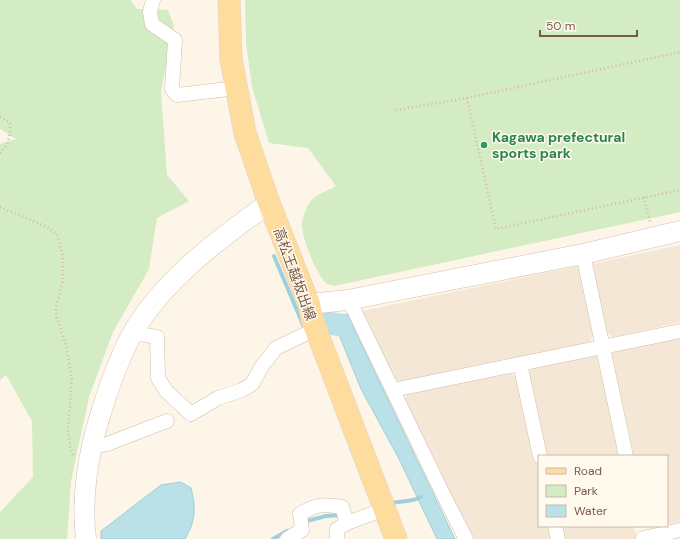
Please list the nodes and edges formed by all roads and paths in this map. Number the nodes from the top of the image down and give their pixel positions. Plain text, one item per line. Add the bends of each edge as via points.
1 (153, 0) edge
2 (229, 0) edge
3 (680, 52) edge
4 (237, 88) junction
5 (467, 98) junction
6 (396, 110) dead end
7 (0, 117) edge
8 (0, 153) edge
9 (680, 190) edge
10 (644, 197) junction
11 (268, 202) junction
12 (0, 207) edge
13 (650, 219) dead end
14 (680, 231) edge
15 (583, 254) junction
16 (348, 300) junction
17 (309, 304) junction
18 (316, 329) junction
19 (680, 331) edge
20 (134, 332) junction
21 (602, 346) junction
22 (520, 364) junction
23 (393, 390) junction
24 (167, 421) dead end
25 (92, 447) junction
26 (540, 455) edge
27 (626, 455) edge
28 (75, 461) dead end
29 (382, 502) junction
30 (347, 523) junction
31 (555, 527) edge
32 (680, 530) edge
33 (642, 534) edge
34 (86, 539) edge
35 (287, 539) edge
36 (337, 539) edge
37 (396, 539) edge
38 (466, 539) edge
39 (558, 539) edge

1 - 4 street via 150,12 152,24 175,40 172,89 178,95
2 - 4 main road, 高松王越坂出線 via 231,59
3 - 5 path
4 - 11 main road, 高松王越坂出線 via 245,133
5 - 6 path
5 - 10 path via 496,229
7 - 8 path via 10,122 10,136
9 - 10 path
10 - 13 path
11 - 17 main road, 高松王越坂出線
11 - 20 main road via 182,272 145,315
12 - 28 path via 45,226 57,234 63,257 63,281 56,316 66,345 72,378 68,428
14 - 15 main road
15 - 16 main road
15 - 21 street
16 - 17 main road
16 - 23 street
17 - 18 main road, 高松王越坂出線
18 - 20 street via 276,348 252,384 218,398 191,414 166,391 158,378 157,337
18 - 29 main road, 高松王越坂出線
19 - 21 street
20 - 25 main road via 125,347 108,390
21 - 22 street
21 - 27 street
22 - 23 street
22 - 26 street
23 - 38 street
24 - 25 street via 107,444
25 - 34 main road via 86,491
29 - 30 street
29 - 37 main road, 高松王越坂出線
30 - 35 street via 342,507 312,507 300,514 302,530
30 - 36 street via 337,530
31 - 39 street
32 - 33 street

